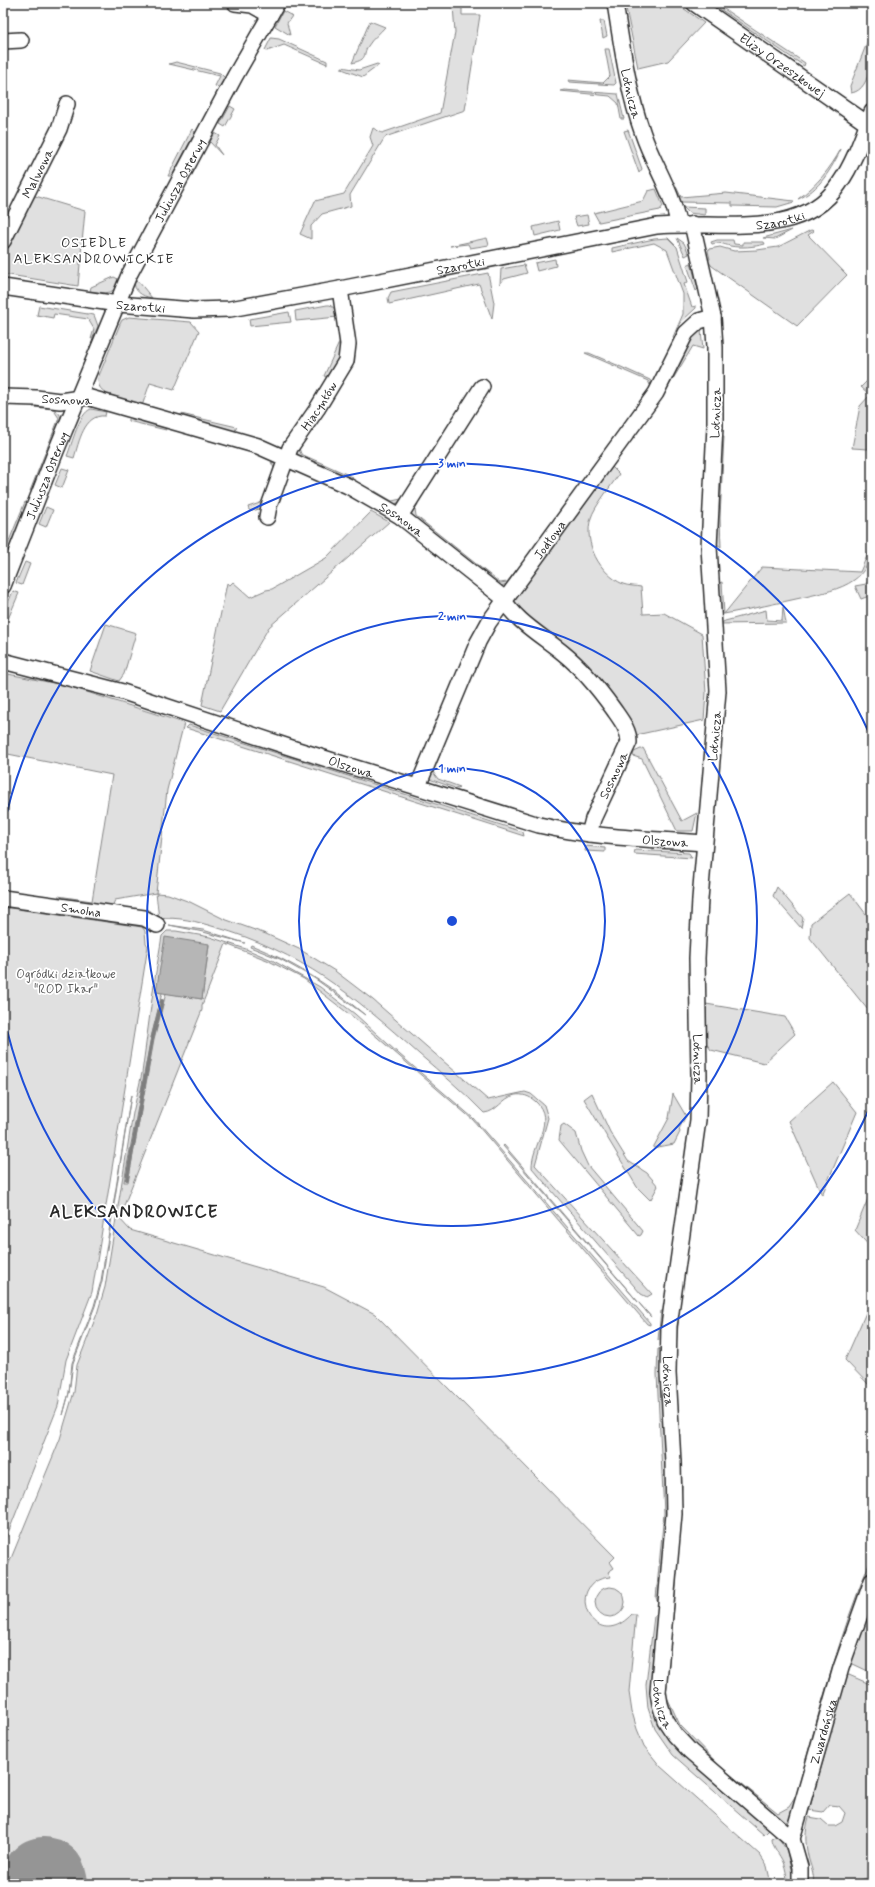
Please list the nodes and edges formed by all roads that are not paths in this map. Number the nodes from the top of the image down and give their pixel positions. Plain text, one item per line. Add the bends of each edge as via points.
1 (235, 3) edge
2 (615, 3) edge
3 (694, 3) edge
4 (274, 9) edge
5 (21, 40) dead end
6 (3, 41) edge
7 (67, 104) dead end
8 (870, 121) edge
9 (685, 224) junction
10 (3, 241) edge
11 (3, 287) edge
12 (340, 289) junction
13 (118, 304) junction
14 (713, 317) junction
15 (482, 387) dead end
16 (3, 397) edge
17 (79, 398) junction
18 (286, 457) junction
19 (400, 516) junction
20 (267, 517) dead end
21 (3, 586) edge
22 (504, 602) junction
23 (3, 661) edge
24 (418, 786) junction
25 (589, 834) junction
26 (704, 843) junction
27 (3, 898) edge
28 (157, 925) dead end
29 (872, 1581) edge
30 (792, 1839) junction
31 (800, 1884) edge

1 - 4 street
2 - 9 street, Lotnicza via 636,115 650,154
3 - 8 street, Elizy Orzeszkowej
4 - 13 street, Juliusza Osterwy via 235,76 129,275
5 - 6 street
7 - 10 street, Malwowa via 59,129
8 - 9 street, Szarotki via 850,167 839,185 827,200 810,212 769,224
9 - 12 street, Szarotki via 657,226 582,240
9 - 14 street, Lotnicza
11 - 13 street, Szarotki
12 - 13 street, Szarotki via 230,309 194,310
12 - 18 street, Hiacyntów via 348,344 346,361
13 - 17 street, Juliusza Osterwy
14 - 22 street, Jodłowa via 690,327 656,394
14 - 26 street, Lotnicza via 716,376 709,547 718,691
15 - 19 street
16 - 17 street, Sosnowa via 60,401
17 - 18 street, Sosnowa via 102,401 232,437
17 - 21 street, Juliusza Osterwy
18 - 19 street, Sosnowa via 348,486
18 - 20 street, Hiacyntów
19 - 22 street, Sosnowa via 500,596
22 - 24 street, Jodłowa via 478,642
22 - 25 street, Sosnowa via 508,609 583,672 628,732 629,742 593,819
23 - 24 street, Olszowa via 124,692
24 - 25 street, Olszowa via 539,825
25 - 26 street, Olszowa
26 - 30 street, Lotnicza via 697,958 698,1120 669,1326 668,1372 674,1514 658,1692 665,1720 675,1735
27 - 28 street, Smolna via 144,918
29 - 30 street, Zwardońska via 841,1668
30 - 31 street via 800,1867

